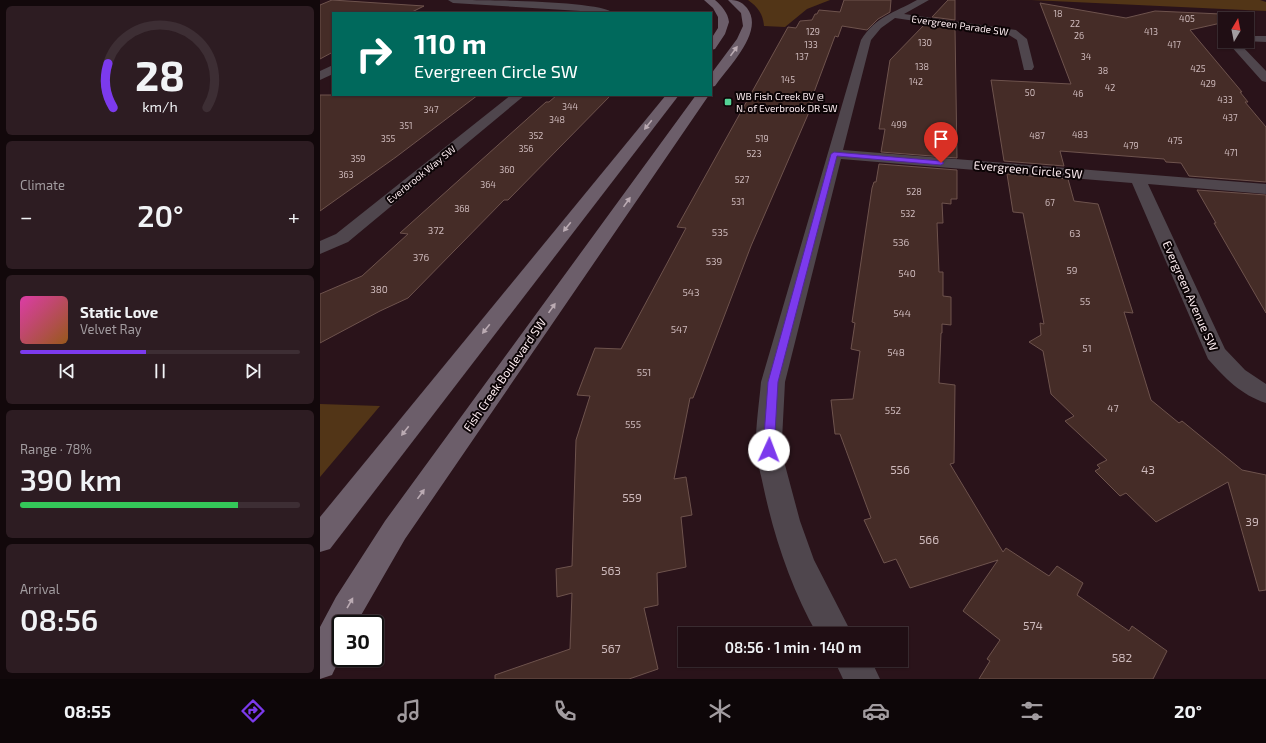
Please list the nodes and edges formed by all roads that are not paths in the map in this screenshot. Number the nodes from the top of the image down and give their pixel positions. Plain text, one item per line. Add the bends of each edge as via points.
1 (453, 0) edge
2 (709, 0) edge
3 (733, 0) edge
4 (924, 0) edge
5 (466, 1) edge
6 (448, 10) dead end
7 (605, 12) edge
8 (892, 15) junction
9 (1254, 39) edge
10 (1266, 39) edge
11 (712, 46) edge
12 (1237, 48) edge
13 (1028, 67) dead end
14 (332, 70) edge
15 (320, 76) edge
16 (1266, 78) edge
17 (712, 82) edge
18 (518, 96) edge
19 (672, 96) edge
20 (701, 96) edge
21 (834, 154) junction
22 (1138, 179) junction
23 (1266, 189) edge
24 (320, 248) edge
25 (1266, 394) edge
26 (320, 539) edge
27 (831, 627) edge
28 (320, 663) edge
29 (855, 667) edge
30 (863, 679) edge

1 - 5 street
2 - 11 main road via 721,10 725,21 723,30
17 -> 3 main road via 747,30 747,15
4 - 8 street
5 - 6 street
5 - 7 street via 585,8
8 - 13 street, Evergreen Parade SW via 1012,32 1022,39
8 - 21 street via 874,27 866,40
9 - 10 street
12 - 16 street
14 - 15 street
18 - 24 street, Everbrook Way SW via 342,238
19 -> 26 main road
28 -> 20 main road, Fish Creek Boulevard SW via 347,608 395,530
21 - 22 street, Evergreen Circle SW
21 - 27 street via 773,382 769,450 782,514 799,564
22 - 23 street, Evergreen Circle SW
22 - 25 street, Evergreen Avenue SW via 1216,353 1238,376
29 - 30 street

